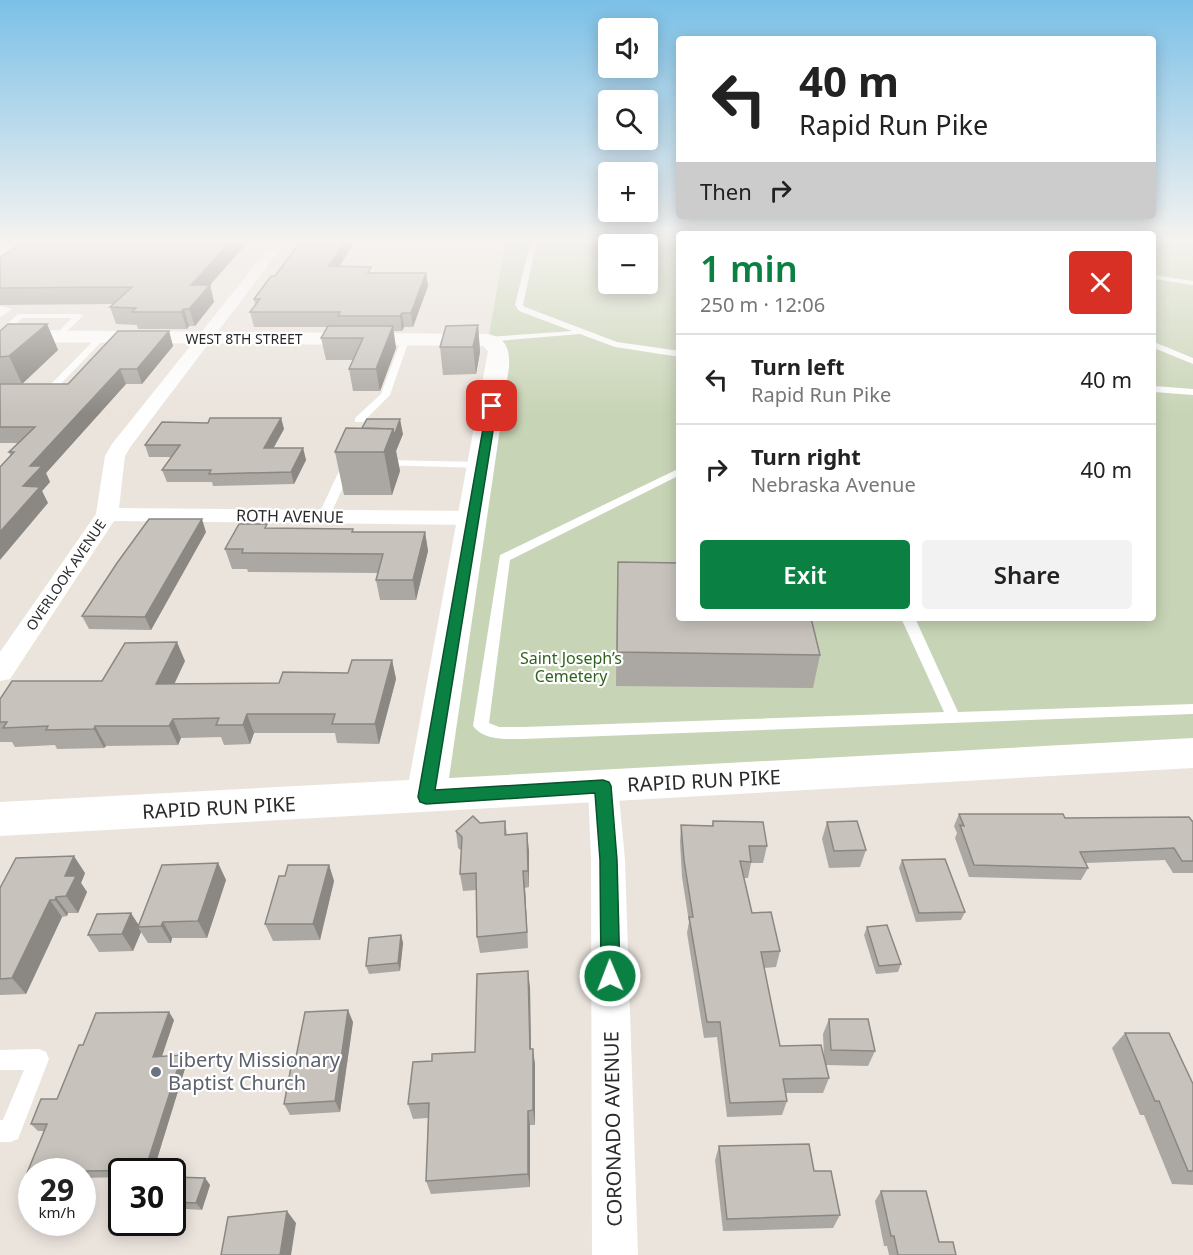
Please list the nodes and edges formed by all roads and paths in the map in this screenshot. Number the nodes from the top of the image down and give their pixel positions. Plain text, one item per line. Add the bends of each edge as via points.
1 (234, 299) edge
2 (520, 299) edge
3 (0, 308) edge
4 (0, 315) edge
5 (584, 333) junction
6 (6, 335) edge
7 (57, 337) junction
8 (101, 338) junction
9 (202, 339) junction
10 (405, 340) junction
11 (488, 340) junction
12 (1156, 346) edge
13 (0, 351) edge
14 (676, 353) edge
15 (1193, 361) edge
16 (53, 387) edge
17 (1156, 390) edge
18 (1193, 392) edge
19 (359, 420) dead end
20 (482, 465) junction
21 (676, 473) edge
22 (107, 514) junction
23 (324, 516) junction
24 (474, 518) junction
25 (909, 621) edge
26 (0, 672) edge
27 (1193, 709) edge
28 (954, 719) junction
29 (1193, 753) edge
30 (603, 786) junction
31 (426, 797) junction
32 (0, 819) edge
33 (0, 1060) edge
34 (5, 1131) edge
35 (615, 1255) edge

1 - 9 street, OVERLOOK AVENUE
2 - 5 lane via 519,304 528,313
3 - 4 lane via 7,310
5 - 11 lane
5 - 14 lane via 615,344
6 - 7 street, WEST 8TH STREET
6 - 7 lane via 21,316 79,316
6 - 13 street
7 - 8 street, WEST 8TH STREET
8 - 9 street, WEST 8TH STREET
8 - 16 lane
9 - 10 street, WEST 8TH STREET
9 - 22 street, OVERLOOK AVENUE via 115,456
10 - 11 street, WEST 8TH STREET
10 - 19 lane via 385,395
11 - 20 street via 499,353
12 - 15 lane
17 - 18 lane
20 - 23 lane via 349,465
20 - 24 street
21 - 28 lane via 504,558 481,726 497,733 523,733
22 - 23 street, ROTH AVENUE
22 - 26 street, OVERLOOK AVENUE
23 - 24 street, ROTH AVENUE
24 - 31 street
25 - 28 lane
27 - 28 lane
29 - 30 street, RAPID RUN PIKE
30 - 31 street, RAPID RUN PIKE
30 - 35 street, CORONADO AVENUE via 608,860
31 - 32 street, RAPID RUN PIKE
33 - 34 lane via 39,1059

